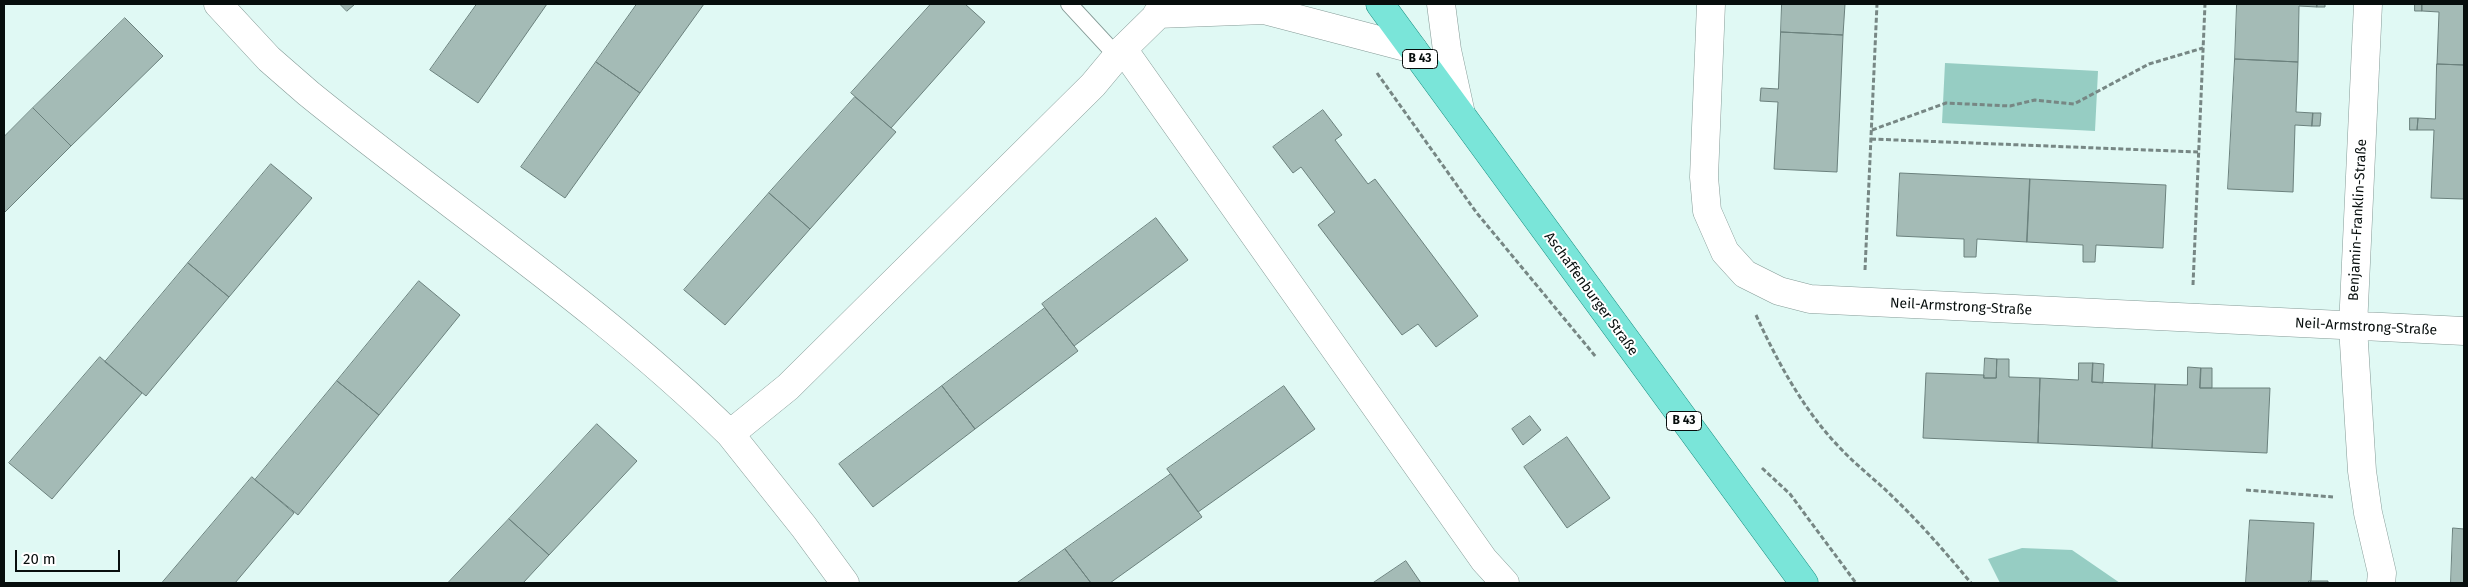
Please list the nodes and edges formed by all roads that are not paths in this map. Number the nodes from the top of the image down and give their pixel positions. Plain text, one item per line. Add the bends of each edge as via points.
1 (218, 4) edge
2 (1069, 4) edge
3 (1380, 4) edge
4 (1441, 4) edge
5 (1711, 4) edge
6 (2368, 4) edge
7 (1161, 7) edge
8 (1413, 50) junction
9 (1120, 52) junction
10 (1461, 114) junction
11 (2353, 327) junction
12 (2464, 331) edge
13 (730, 434) junction
14 (845, 583) edge
15 (1505, 583) edge
16 (1804, 583) edge
17 (2381, 583) edge

1 - 13 street via 269,59 308,93 573,299 693,398
2 - 9 lane
3 - 8 main road, Aschaffenburger Straße / B 43
4 - 10 street
5 - 11 street, Neil-Armstrong-Straße via 1704,190 1714,230 1725,252 1745,274 1779,291 1810,299
6 - 11 street, Benjamin-Franklin-Straße
7 - 8 street via 1264,10
7 - 9 street
8 - 10 main road, Aschaffenburger Straße / B 43
9 - 13 street via 1093,85 788,387
9 - 15 street via 1484,560
10 - 16 main road, Aschaffenburger Straße / B 43
11 - 12 street, Neil-Armstrong-Straße
11 - 17 street, Benjamin-Franklin-Straße via 2362,471
13 - 14 street

